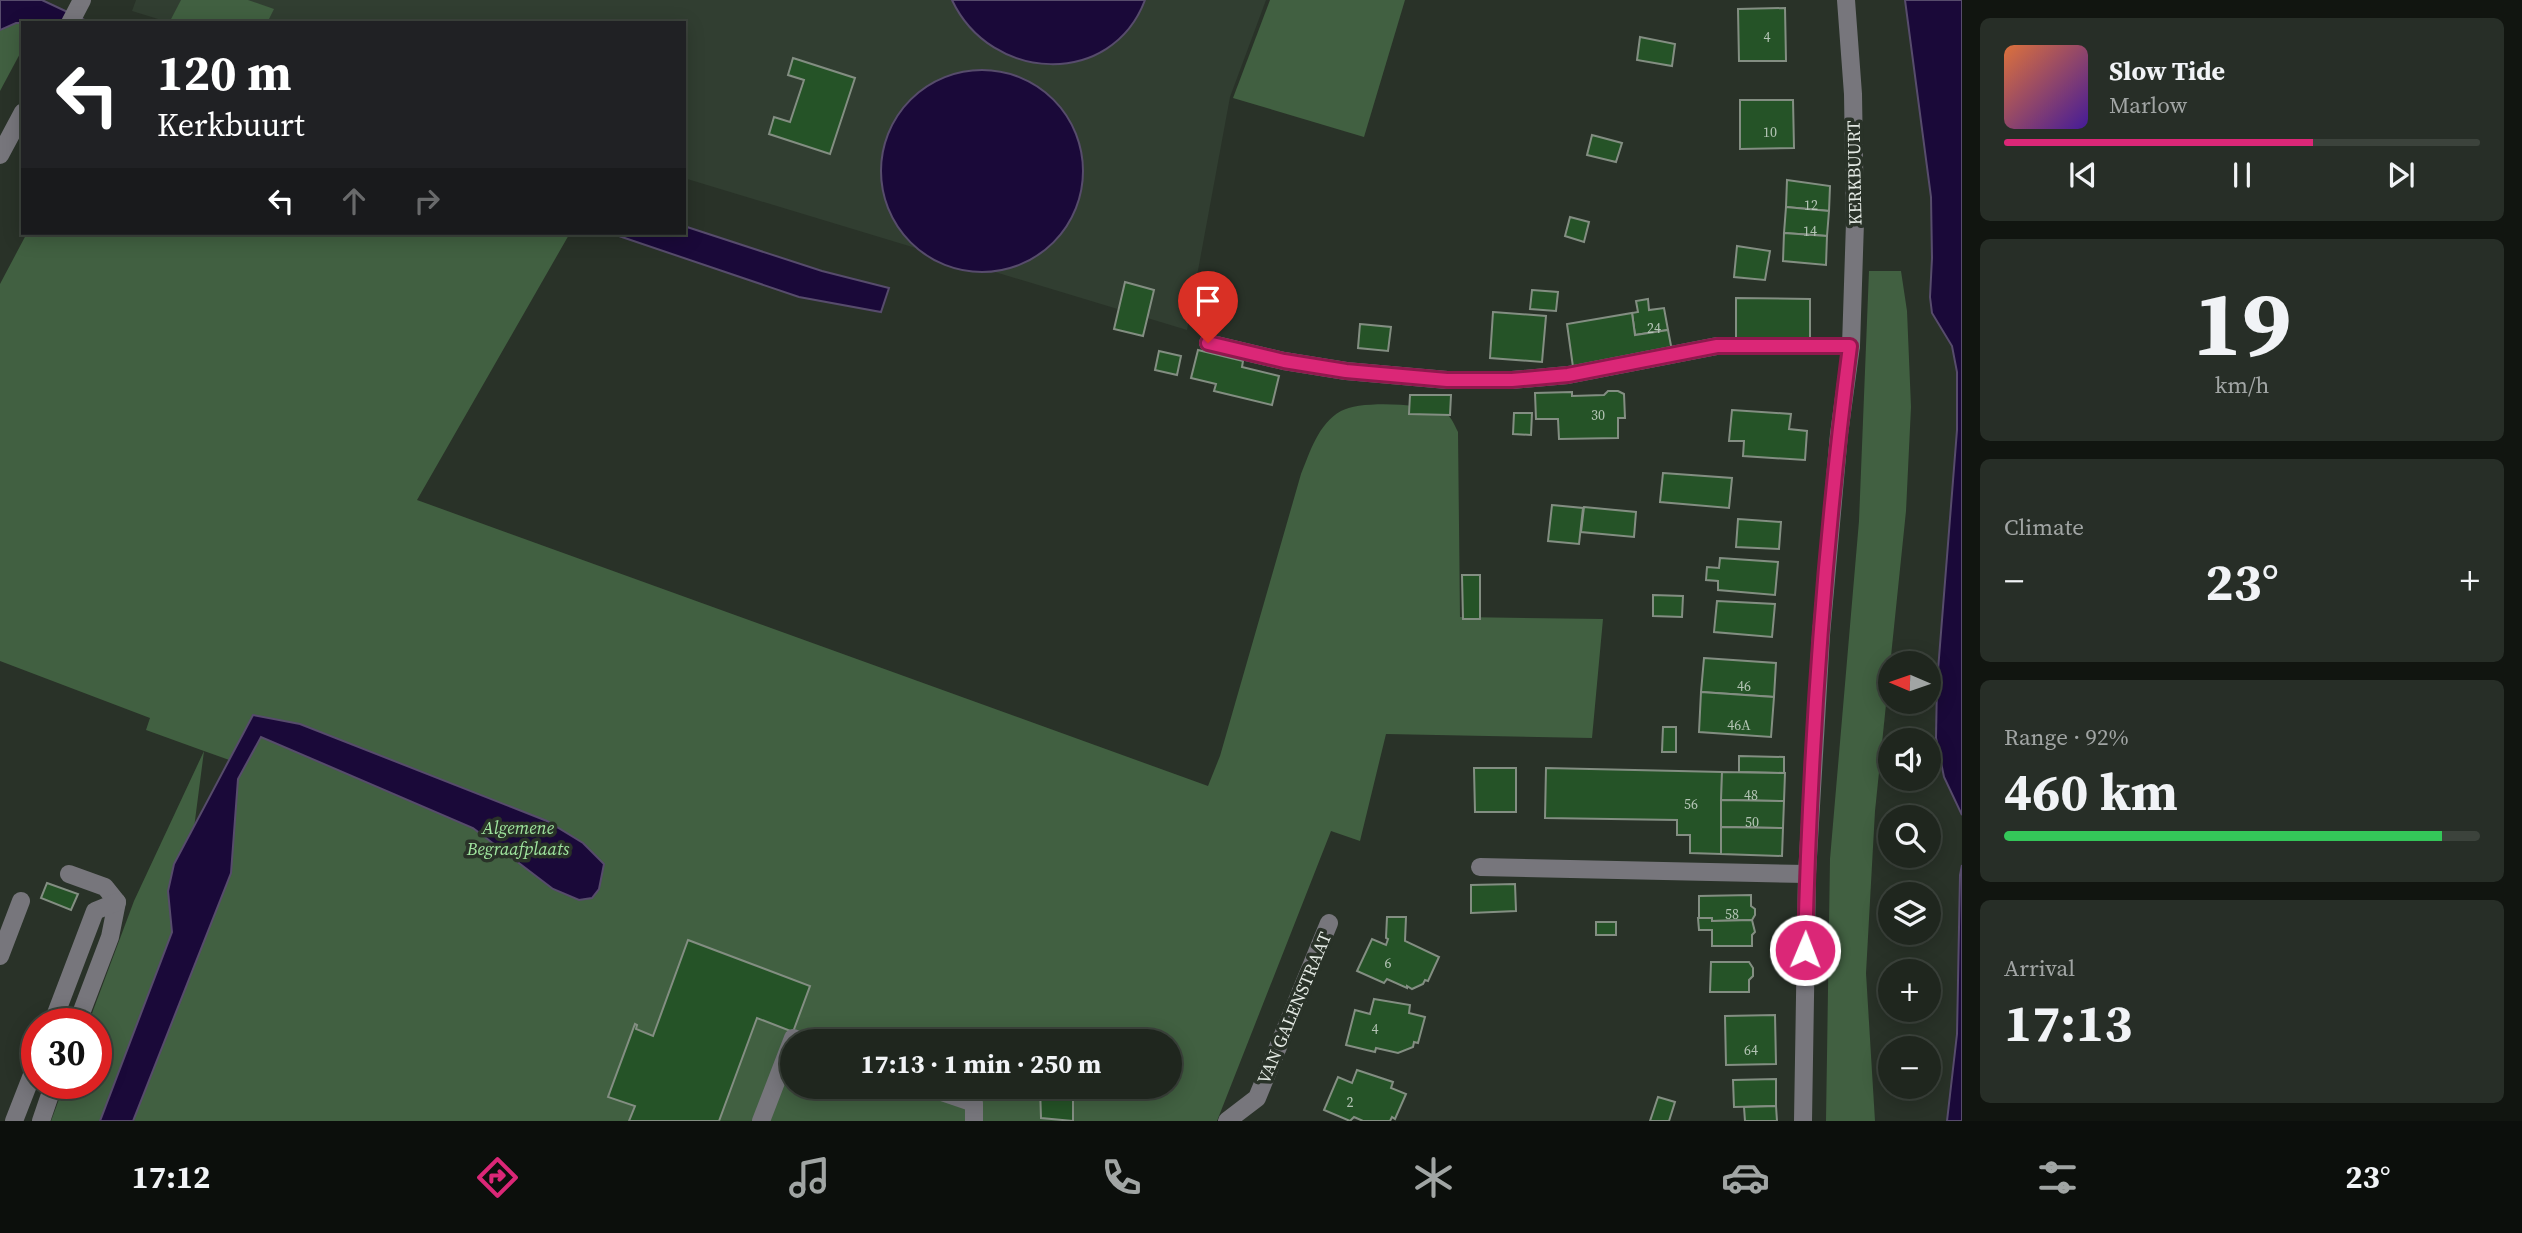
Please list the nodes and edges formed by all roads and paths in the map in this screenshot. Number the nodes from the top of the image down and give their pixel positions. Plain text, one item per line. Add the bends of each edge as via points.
1 (1846, 0) edge
2 (21, 116) edge
3 (0, 155) edge
4 (1208, 343) dead end
5 (1850, 346) junction
6 (1480, 867) dead end
7 (69, 874) dead end
8 (1807, 874) junction
9 (21, 901) dead end
10 (117, 902) junction
11 (1329, 923) dead end
12 (0, 956) edge
13 (58, 1008) edge
14 (83, 1008) edge
15 (780, 1072) edge
16 (23, 1099) edge
17 (49, 1099) edge
18 (962, 1099) edge
19 (14, 1121) edge
20 (41, 1121) edge
21 (761, 1121) edge
22 (974, 1121) edge
23 (1227, 1121) edge
24 (1802, 1121) edge

1 - 5 street, KERKBUURT via 1855,222
2 - 3 street
4 - 5 street via 1346,371 1447,380 1568,375 1717,346
5 - 8 street, KERKBUURT via 1821,635
6 - 8 street
7 - 10 street via 105,887
8 - 24 street, KERKBUURT
9 - 12 street
10 - 13 street via 95,911
10 - 14 street via 110,937
11 - 23 street, VAN GALENSTRAAT via 1257,1098
15 - 21 street
16 - 19 street
17 - 20 street
18 - 22 street via 974,1103

